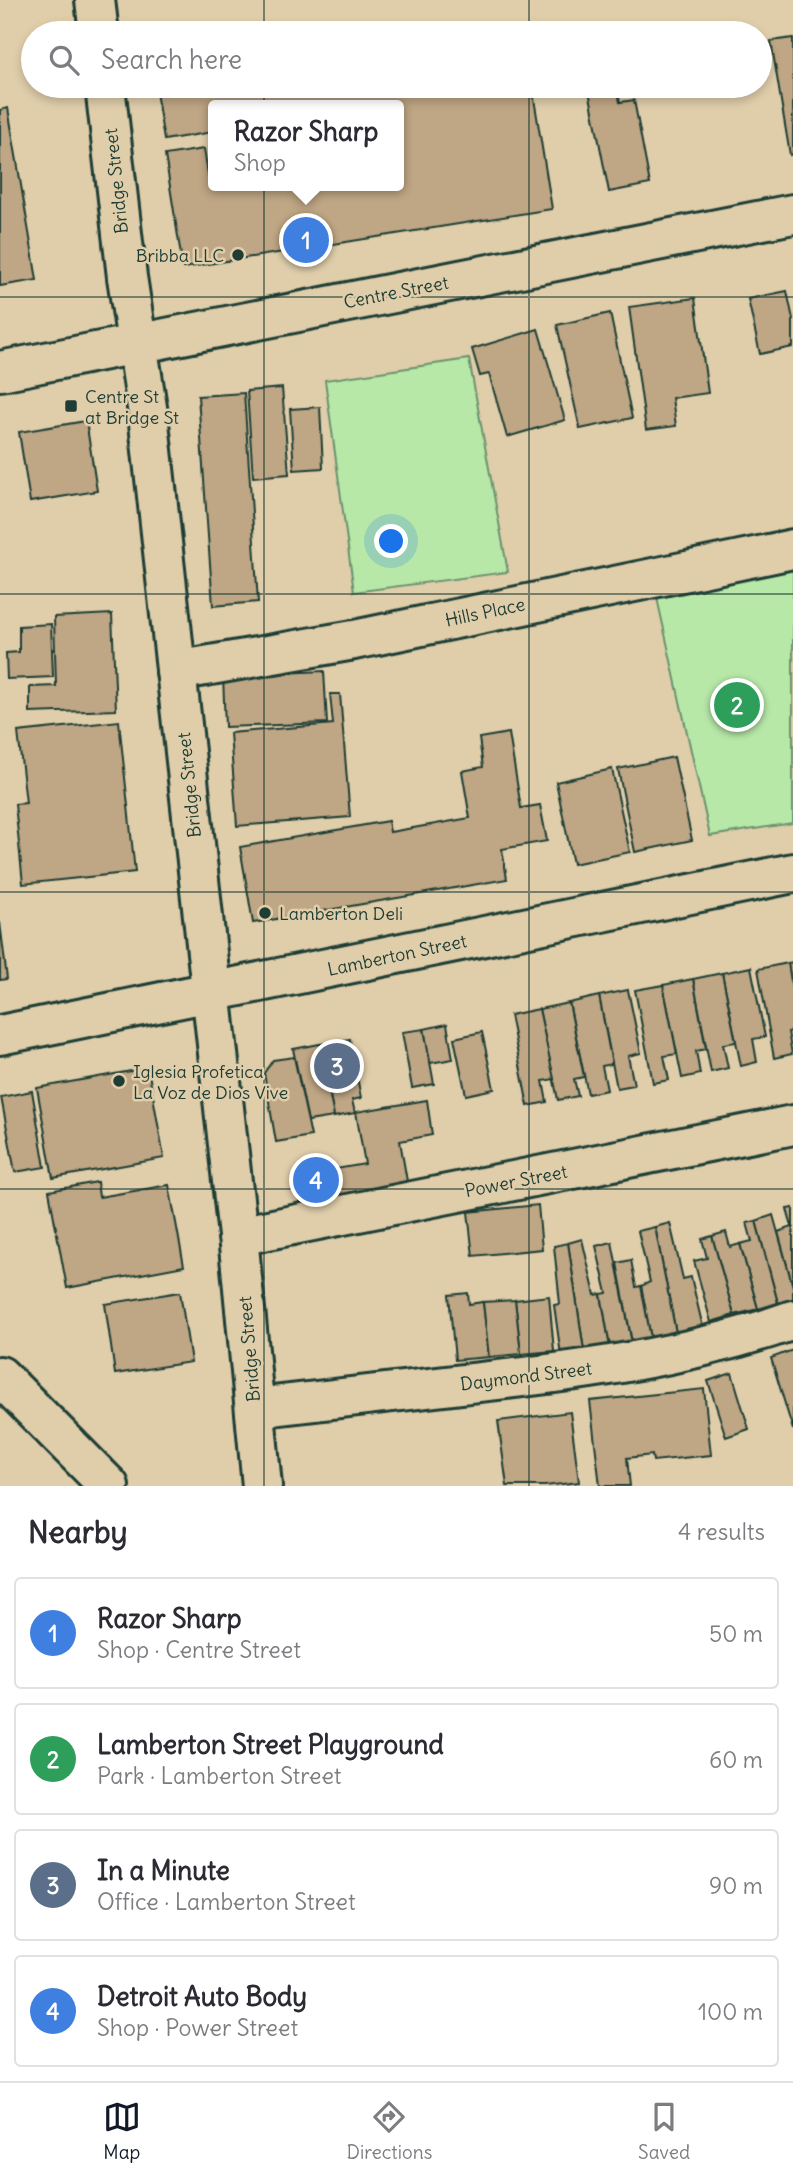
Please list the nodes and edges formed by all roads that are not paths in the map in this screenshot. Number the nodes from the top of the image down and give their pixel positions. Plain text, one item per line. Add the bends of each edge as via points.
1 (95, 0) edge
2 (98, 21) edge
3 (106, 98) edge
4 (793, 214) edge
5 (138, 344) junction
6 (0, 371) edge
7 (793, 549) edge
8 (176, 671) junction
9 (793, 873) edge
10 (211, 994) junction
11 (0, 1035) edge
12 (793, 1125) edge
13 (239, 1236) junction
14 (793, 1320) edge
15 (0, 1376) edge
16 (255, 1408) junction
17 (109, 1486) edge
18 (262, 1486) edge

1 - 2 street
3 - 5 street, Bridge Street
4 - 5 street, Centre Street
5 - 6 street, Centre Street
5 - 8 street, Bridge Street
7 - 8 street, Hills Place via 354,640
8 - 10 street, Bridge Street
9 - 10 street, Lamberton Street
10 - 11 street, Lamberton Street
10 - 13 street, Bridge Street
12 - 13 street, Power Street
13 - 16 street, Bridge Street
14 - 16 street, Daymond Street via 674,1354 564,1373
15 - 17 street
16 - 18 street, Bridge Street

